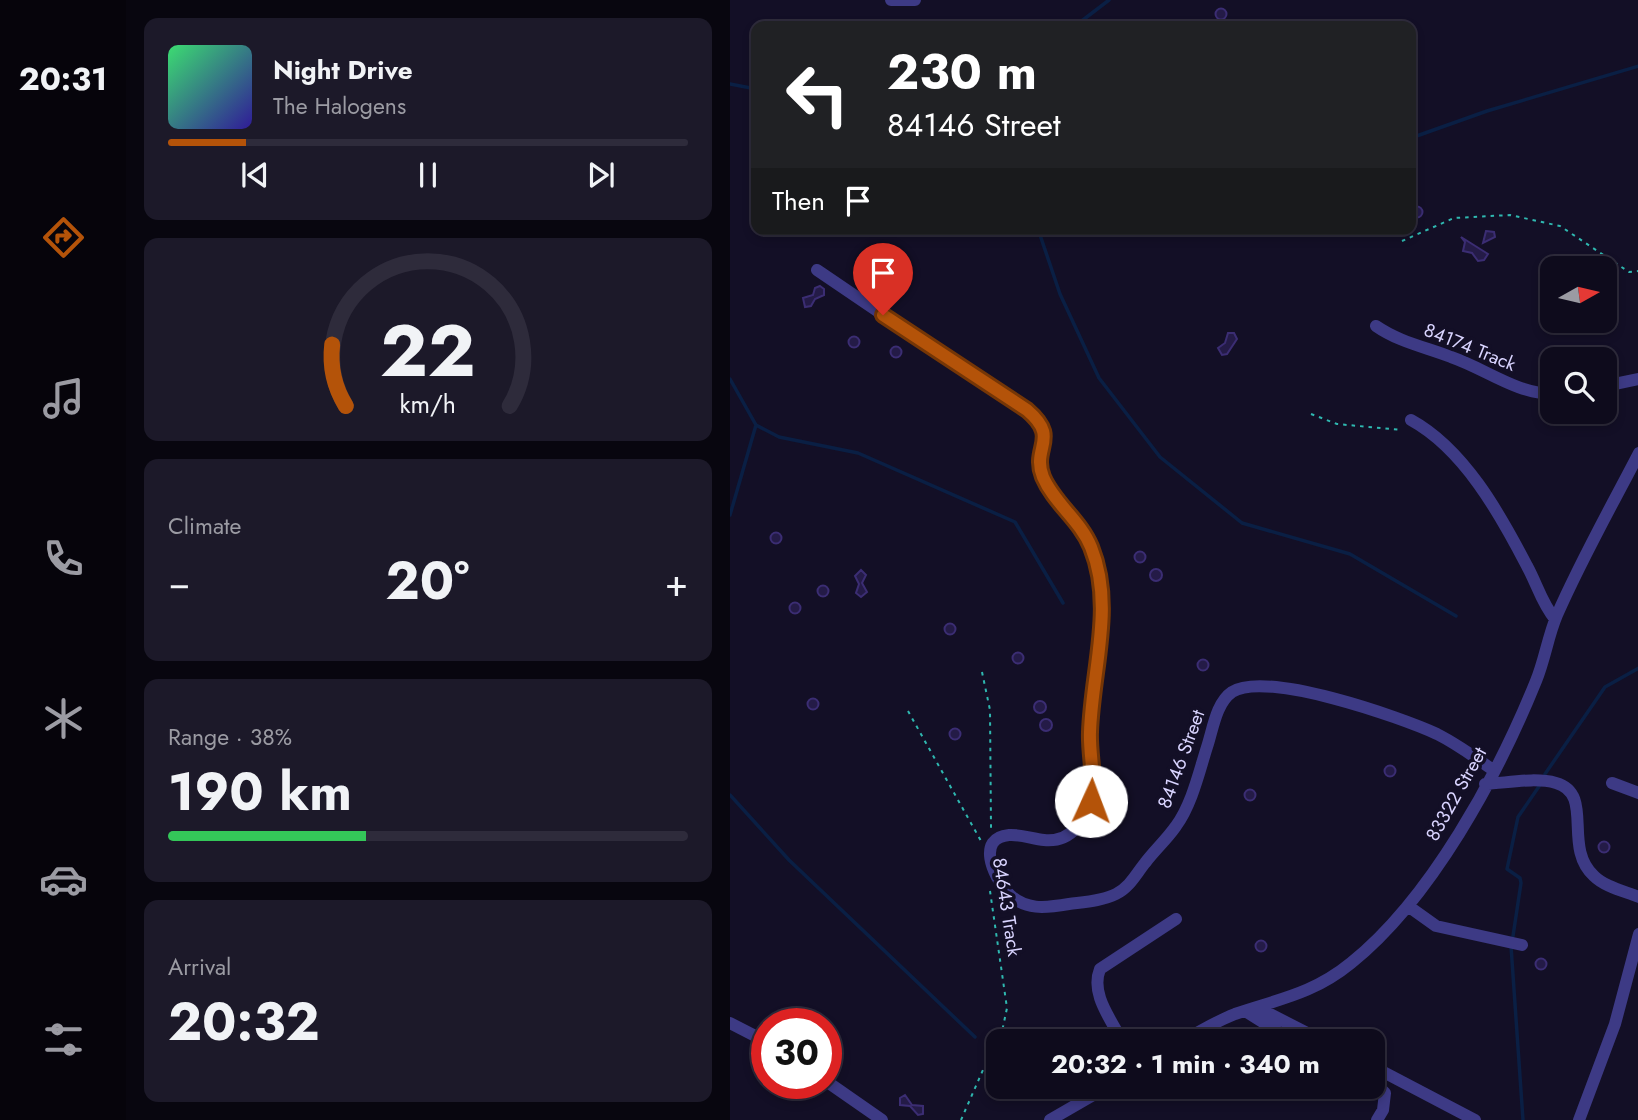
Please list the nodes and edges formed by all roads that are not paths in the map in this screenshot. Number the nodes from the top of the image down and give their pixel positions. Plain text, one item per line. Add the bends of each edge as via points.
1 (891, 0) edge
2 (916, 0) edge
3 (817, 270) dead end
4 (1376, 326) dead end
5 (1638, 379) edge
6 (1617, 383) edge
7 (1540, 392) edge
8 (1408, 425) road end
9 (1638, 453) edge
10 (1555, 619) junction
11 (1493, 770) junction
12 (1612, 783) dead end
13 (1485, 785) junction
14 (1638, 793) edge
15 (1638, 897) edge
16 (1408, 906) junction
17 (1176, 919) dead end
18 (1638, 934) edge
19 (1522, 945) dead end
20 (1252, 1010) junction
21 (730, 1023) edge
22 (1116, 1029) edge
23 (1205, 1029) edge
24 (1277, 1029) edge
25 (1296, 1029) edge
26 (751, 1034) edge
27 (1385, 1073) edge
28 (842, 1092) edge
29 (1086, 1099) edge
30 (1384, 1099) edge
31 (882, 1120) edge
32 (1050, 1120) edge
33 (1377, 1120) edge
34 (1475, 1120) edge
35 (1579, 1120) edge

1 - 2 street
3 - 11 street, 84146 Street via 1038,420 1046,439 1043,477 1091,547 1103,606 1090,733 1091,801 1075,830 1064,838 1048,841 1014,834 996,838 989,852 1006,891 1027,906 1047,907 1121,891 1182,816 1221,706 1235,690 1271,686 1371,708 1445,738
4 - 7 street, 84174 Track via 1411,345 1472,365 1523,390
5 - 6 street
8 - 10 street via 1437,436 1463,465
9 - 10 street, 83322 Street
10 - 11 street, 83322 Street via 1534,684
11 - 13 street, 83322 Street
12 - 14 street
13 - 15 street via 1547,782 1566,787 1577,801 1577,845 1588,870
13 - 16 street, 83322 Street via 1455,839
16 - 19 street via 1436,926
16 - 20 street, 83322 Street via 1352,962 1322,984
17 - 22 street via 1100,969 1098,994
18 - 35 street via 1615,1024
20 - 23 street, 83322 Street
20 - 24 street
20 - 25 street
21 - 26 street
27 - 34 street
28 - 31 street
29 - 32 street
30 - 33 street

